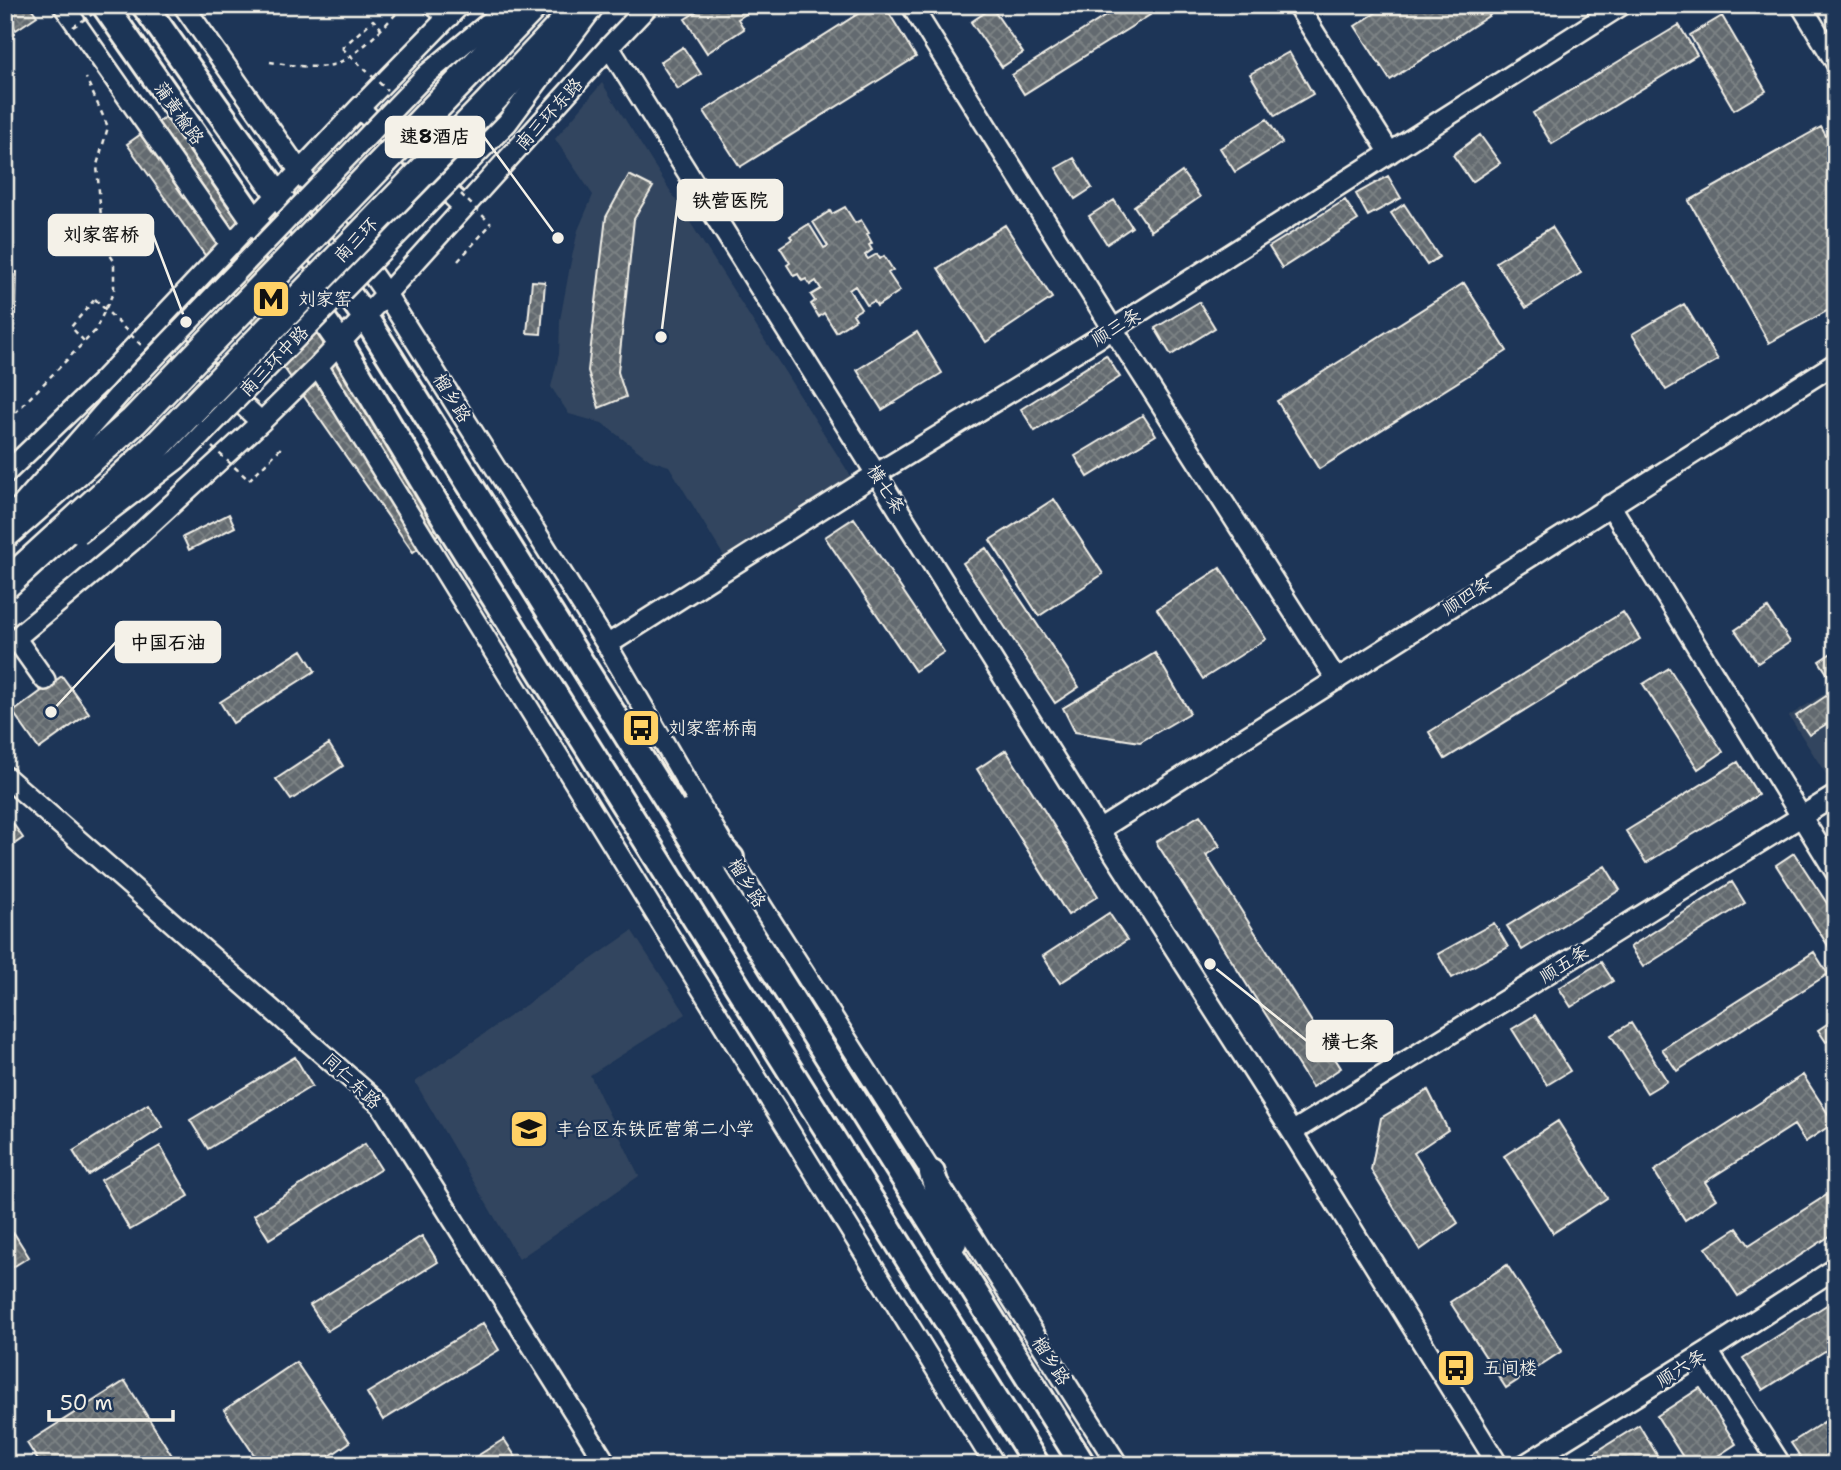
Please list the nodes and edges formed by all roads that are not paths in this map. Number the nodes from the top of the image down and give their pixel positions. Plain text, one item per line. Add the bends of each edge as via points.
1 (63, 5) edge
2 (105, 5) edge
3 (144, 5) edge
4 (183, 5) edge
5 (433, 5) edge
6 (510, 5) edge
7 (534, 5) edge
8 (581, 5) edge
9 (595, 5) edge
10 (649, 5) edge
11 (911, 5) edge
12 (1297, 5) edge
13 (1622, 5) edge
14 (1801, 5) edge
15 (455, 11) edge
16 (609, 47) junction
17 (1836, 63) edge
18 (359, 108) junction
19 (1390, 153) junction
20 (299, 172) junction
21 (277, 195) junction
22 (464, 207) junction
23 (254, 220) junction
24 (231, 245) junction
25 (386, 294) junction
26 (365, 317) junction
27 (155, 323) junction
28 (1113, 329) junction
29 (340, 343) junction
30 (1836, 363) edge
31 (318, 366) junction
32 (261, 422) junction
33 (5, 474) edge
34 (876, 474) junction
35 (1610, 505) junction
36 (5, 523) edge
37 (5, 534) edge
38 (5, 587) edge
39 (11, 643) edge
40 (607, 645) junction
41 (45, 680) dead end
42 (1337, 680) junction
43 (651, 774) junction
44 (5, 776) edge
45 (1836, 795) edge
46 (1801, 817) junction
47 (1099, 830) junction
48 (731, 858) junction
49 (1836, 873) edge
50 (1292, 1132) junction
51 (932, 1173) junction
52 (1836, 1268) edge
53 (967, 1280) junction
54 (1708, 1351) junction
55 (607, 1465) edge
56 (995, 1465) edge
57 (1037, 1465) edge
58 (1083, 1465) edge
59 (1118, 1465) edge
60 (1498, 1465) edge
61 (1524, 1465) edge
62 (1780, 1465) edge

1 - 24 street
2 - 23 main road, 蒲黄榆路
3 - 21 main road, 蒲黄榆路
4 - 20 street, 榴乡路
5 - 15 street
6 - 36 street, bridge via 427,74 124,389
7 - 37 highway, 南三环, bridge via 134,421
8 - 38 highway, 南三环, bridge via 155,448
9 - 38 street, 南三环中路, bridge via 507,122 179,458
10 - 16 street, 南三环东路
11 - 28 street
12 - 19 street
13 - 19 street, 顺三条
14 - 17 street
15 - 18 street
16 - 22 street, 南三环东路
16 - 34 street, 横七条
18 - 20 street
18 - 22 street
19 - 28 street, 顺三条
20 - 21 street
20 - 25 street, 榴乡路
21 - 23 street
21 - 26 main road, 蒲黄榆路
22 - 25 street, 南三环东路
23 - 24 street
23 - 29 main road, 蒲黄榆路
24 - 27 street
25 - 26 street, 南三环东路
25 - 40 street, 榴乡路
26 - 29 street, 南三环中路
26 - 43 main road, 榴乡路
27 - 32 street
27 - 33 street
28 - 34 street, 顺三条
28 - 42 street
29 - 31 street, 南三环中路
29 - 57 main road via 455,535
30 - 35 street, 顺四条
31 - 32 street, 南三环中路
31 - 56 street
32 - 39 street, 南三环中路 via 132,541
34 - 40 street, 顺三条
34 - 47 street, 横七条
35 - 42 street, 顺四条
35 - 46 street
39 - 41 street
40 - 48 street, 榴乡路
42 - 47 street, 顺四条
43 - 48 main road
43 - 53 main road, 榴乡路
44 - 55 street, 同仁东路 via 381,1105
45 - 46 street, 顺五条
46 - 49 street
46 - 50 street, 顺五条
47 - 50 street, 横七条
48 - 51 street, 榴乡路
50 - 60 street, 横七条
51 - 53 main road
51 - 59 street, 榴乡路
52 - 54 street, 顺六条
53 - 58 main road, 榴乡路
54 - 61 street, 顺六条
54 - 62 street

